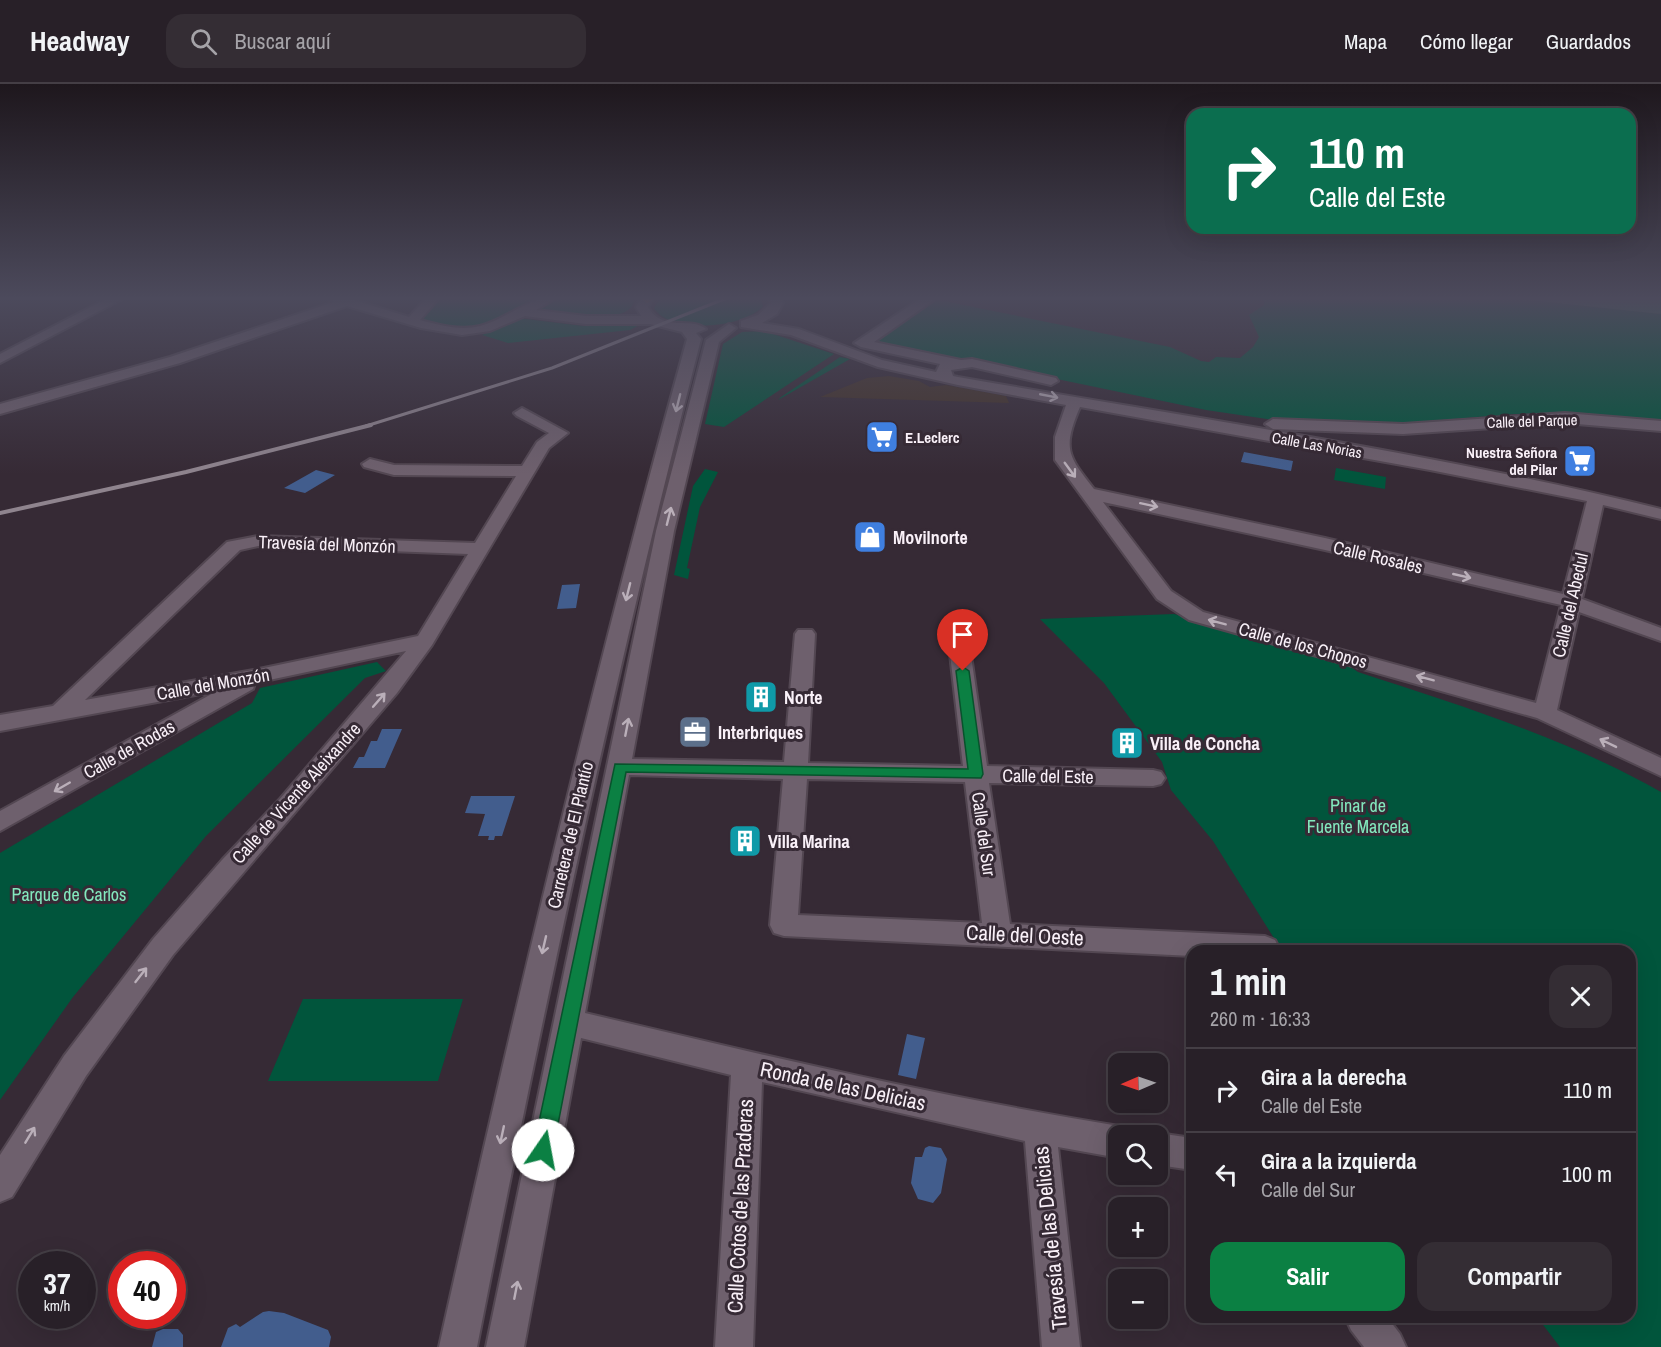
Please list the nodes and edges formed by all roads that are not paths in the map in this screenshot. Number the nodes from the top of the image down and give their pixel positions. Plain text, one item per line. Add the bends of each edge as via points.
1 (189, 356) edge
2 (689, 356) edge
3 (709, 356) edge
4 (859, 356) edge
5 (921, 356) edge
6 (956, 363) junction
7 (985, 367) junction
8 (947, 377) junction
9 (971, 382) junction
10 (1075, 401) junction
11 (0, 409) edge
12 (522, 413) dead end
13 (1249, 424) junction
14 (1661, 426) edge
15 (1403, 429) junction
16 (1401, 451) junction
17 (370, 464) dead end
18 (526, 471) junction
19 (1091, 494) junction
20 (1596, 498) junction
21 (1661, 504) edge
22 (1661, 514) edge
23 (480, 549) junction
24 (1571, 602) junction
25 (957, 628) dead end
26 (805, 634) dead end
27 (1661, 634) edge
28 (425, 641) junction
29 (259, 676) junction
30 (61, 711) junction
31 (1545, 713) junction
32 (0, 723) edge
33 (620, 767) junction
34 (1661, 768) edge
35 (795, 771) junction
36 (976, 774) junction
37 (1153, 778) dead end
38 (0, 822) edge
39 (997, 933) junction
40 (1211, 945) edge
41 (570, 1022) junction
42 (747, 1065) junction
43 (1040, 1129) junction
44 (1108, 1140) edge
45 (1168, 1150) edge
46 (1186, 1153) edge
47 (0, 1185) edge
48 (1369, 1323) edge
49 (459, 1347) edge
50 (505, 1347) edge
51 (734, 1347) edge
52 (1061, 1347) edge
53 (1387, 1347) edge

1 - 11 street
2 -> 49 street, Carretera de El Plantío via 642,534 528,1012
33 -> 3 street, Carretera de El Plantío via 677,485
4 - 8 street, Calle Las Norias
5 - 6 street, Calle Las Norias
6 - 7 street, Calle Las Norias
6 - 8 street via 943,369
7 - 9 street via 989,376
7 - 13 street, Calle Las Norias
8 - 9 street, Calle Las Norias
9 -> 10 street, Calle Las Norias
10 -> 19 street, Calle de los Chopos via 1061,447 1063,460
10 - 20 street, Calle Las Norias
12 - 18 street, Calle de Vicente Aleixandre via 560,433 543,445
13 - 15 street, Calle del Parque
13 - 16 street, Calle Las Norias
14 - 15 street, Calle del Parque via 1565,418
15 - 16 street via 1387,436
16 - 21 street, Calle Las Norias
17 - 18 street via 394,470
18 - 23 street, Calle de Vicente Aleixandre
19 -> 24 street, Calle Rosales
31 -> 19 street, Calle de los Chopos via 1196,616 1164,595
20 - 22 street, Calle Las Norias
20 - 24 street, Calle del Abedul
23 - 28 street, Calle de Vicente Aleixandre
23 - 30 street, Travesía del Monzón via 258,541 234,546
24 - 27 street, Calle Rosales
24 - 31 street, Calle del Abedul
25 - 36 street, Calle del Sur
26 - 35 street
28 - 29 street, Calle del Monzón
47 -> 28 street, Calle de Vicente Aleixandre via 75,1066 163,947 311,779
29 - 30 street, Calle del Monzón
29 -> 38 street, Calle de Rodas
30 - 32 street, Calle del Monzón
34 -> 31 street, Calle de los Chopos
33 - 35 street, Calle del Este
33 - 41 street, Carretera de El Plantío
35 - 36 street, Calle del Este
35 - 39 street, Calle del Oeste via 783,925
36 - 37 street, Calle del Este
36 - 39 street, Calle del Sur
39 - 40 street, Calle del Oeste
41 - 42 street, Ronda de las Delicias
50 -> 41 street, Carretera de El Plantío
42 - 43 street, Ronda de las Delicias
42 - 51 street, Calle Cotos de las Praderas
43 - 44 street, Ronda de las Delicias
43 - 52 street, Travesía de las Delicias
45 - 46 street
48 - 53 street

